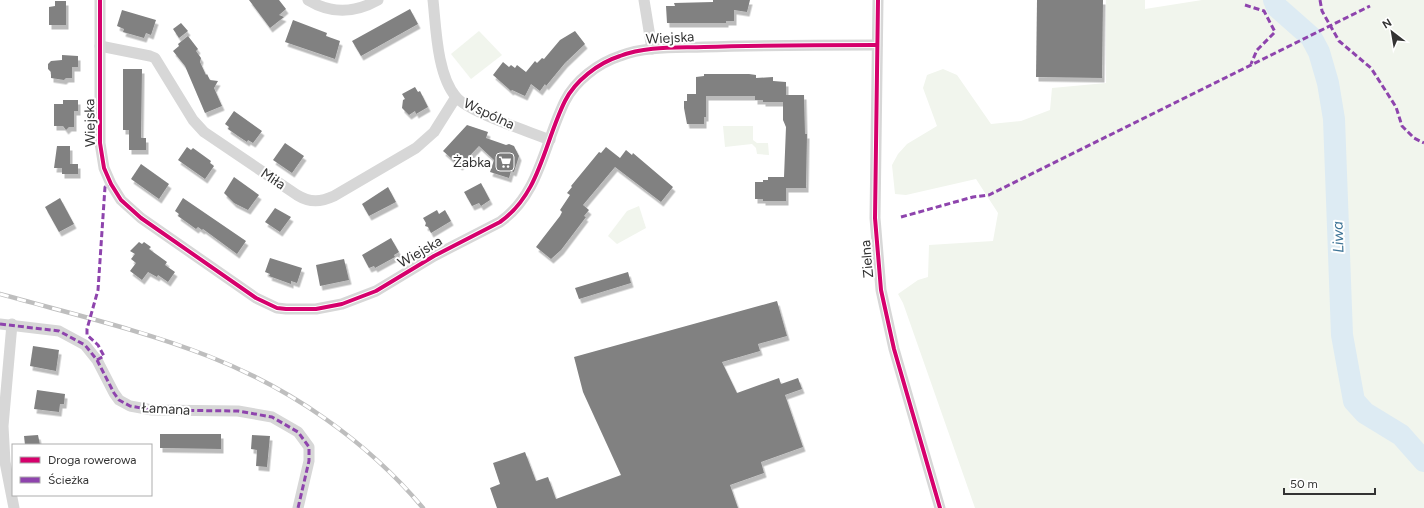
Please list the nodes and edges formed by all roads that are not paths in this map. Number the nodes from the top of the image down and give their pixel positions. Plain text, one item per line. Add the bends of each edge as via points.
1 (100, 0) edge
2 (308, 0) edge
3 (378, 0) edge
4 (433, 0) edge
5 (644, 0) edge
6 (878, 0) edge
7 (877, 45) junction
8 (100, 46) junction
9 (652, 49) junction
10 (456, 98) junction
11 (550, 140) junction
12 (0, 324) edge
13 (12, 324) junction
14 (14, 508) edge
15 (298, 508) edge
16 (940, 508) edge

1 - 8 street, Wiejska
2 - 3 street via 324,8 343,11 361,8
4 - 10 street, Wspólna via 442,65
5 - 9 street
6 - 7 street, Zielna
7 - 9 street, Wiejska via 771,44
7 - 16 street, Zielna via 875,218 881,290 894,348
8 - 10 street, Miła via 155,58 193,120 204,132 309,200 322,201 334,196 416,148 434,132
8 - 11 street, Wiejska via 100,143 106,174 116,193 140,218 256,298 286,310 328,307 364,296 500,222 515,210 525,197
9 - 11 street, Wiejska via 618,56 587,74 570,92
10 - 11 street, Wspólna via 478,111
12 - 13 street, Łamana
13 - 14 street via 2,426 5,462
13 - 15 street, Łamana via 64,332 85,344 97,360 114,393 124,404 152,410 238,411 272,417 298,432 309,447 309,461

